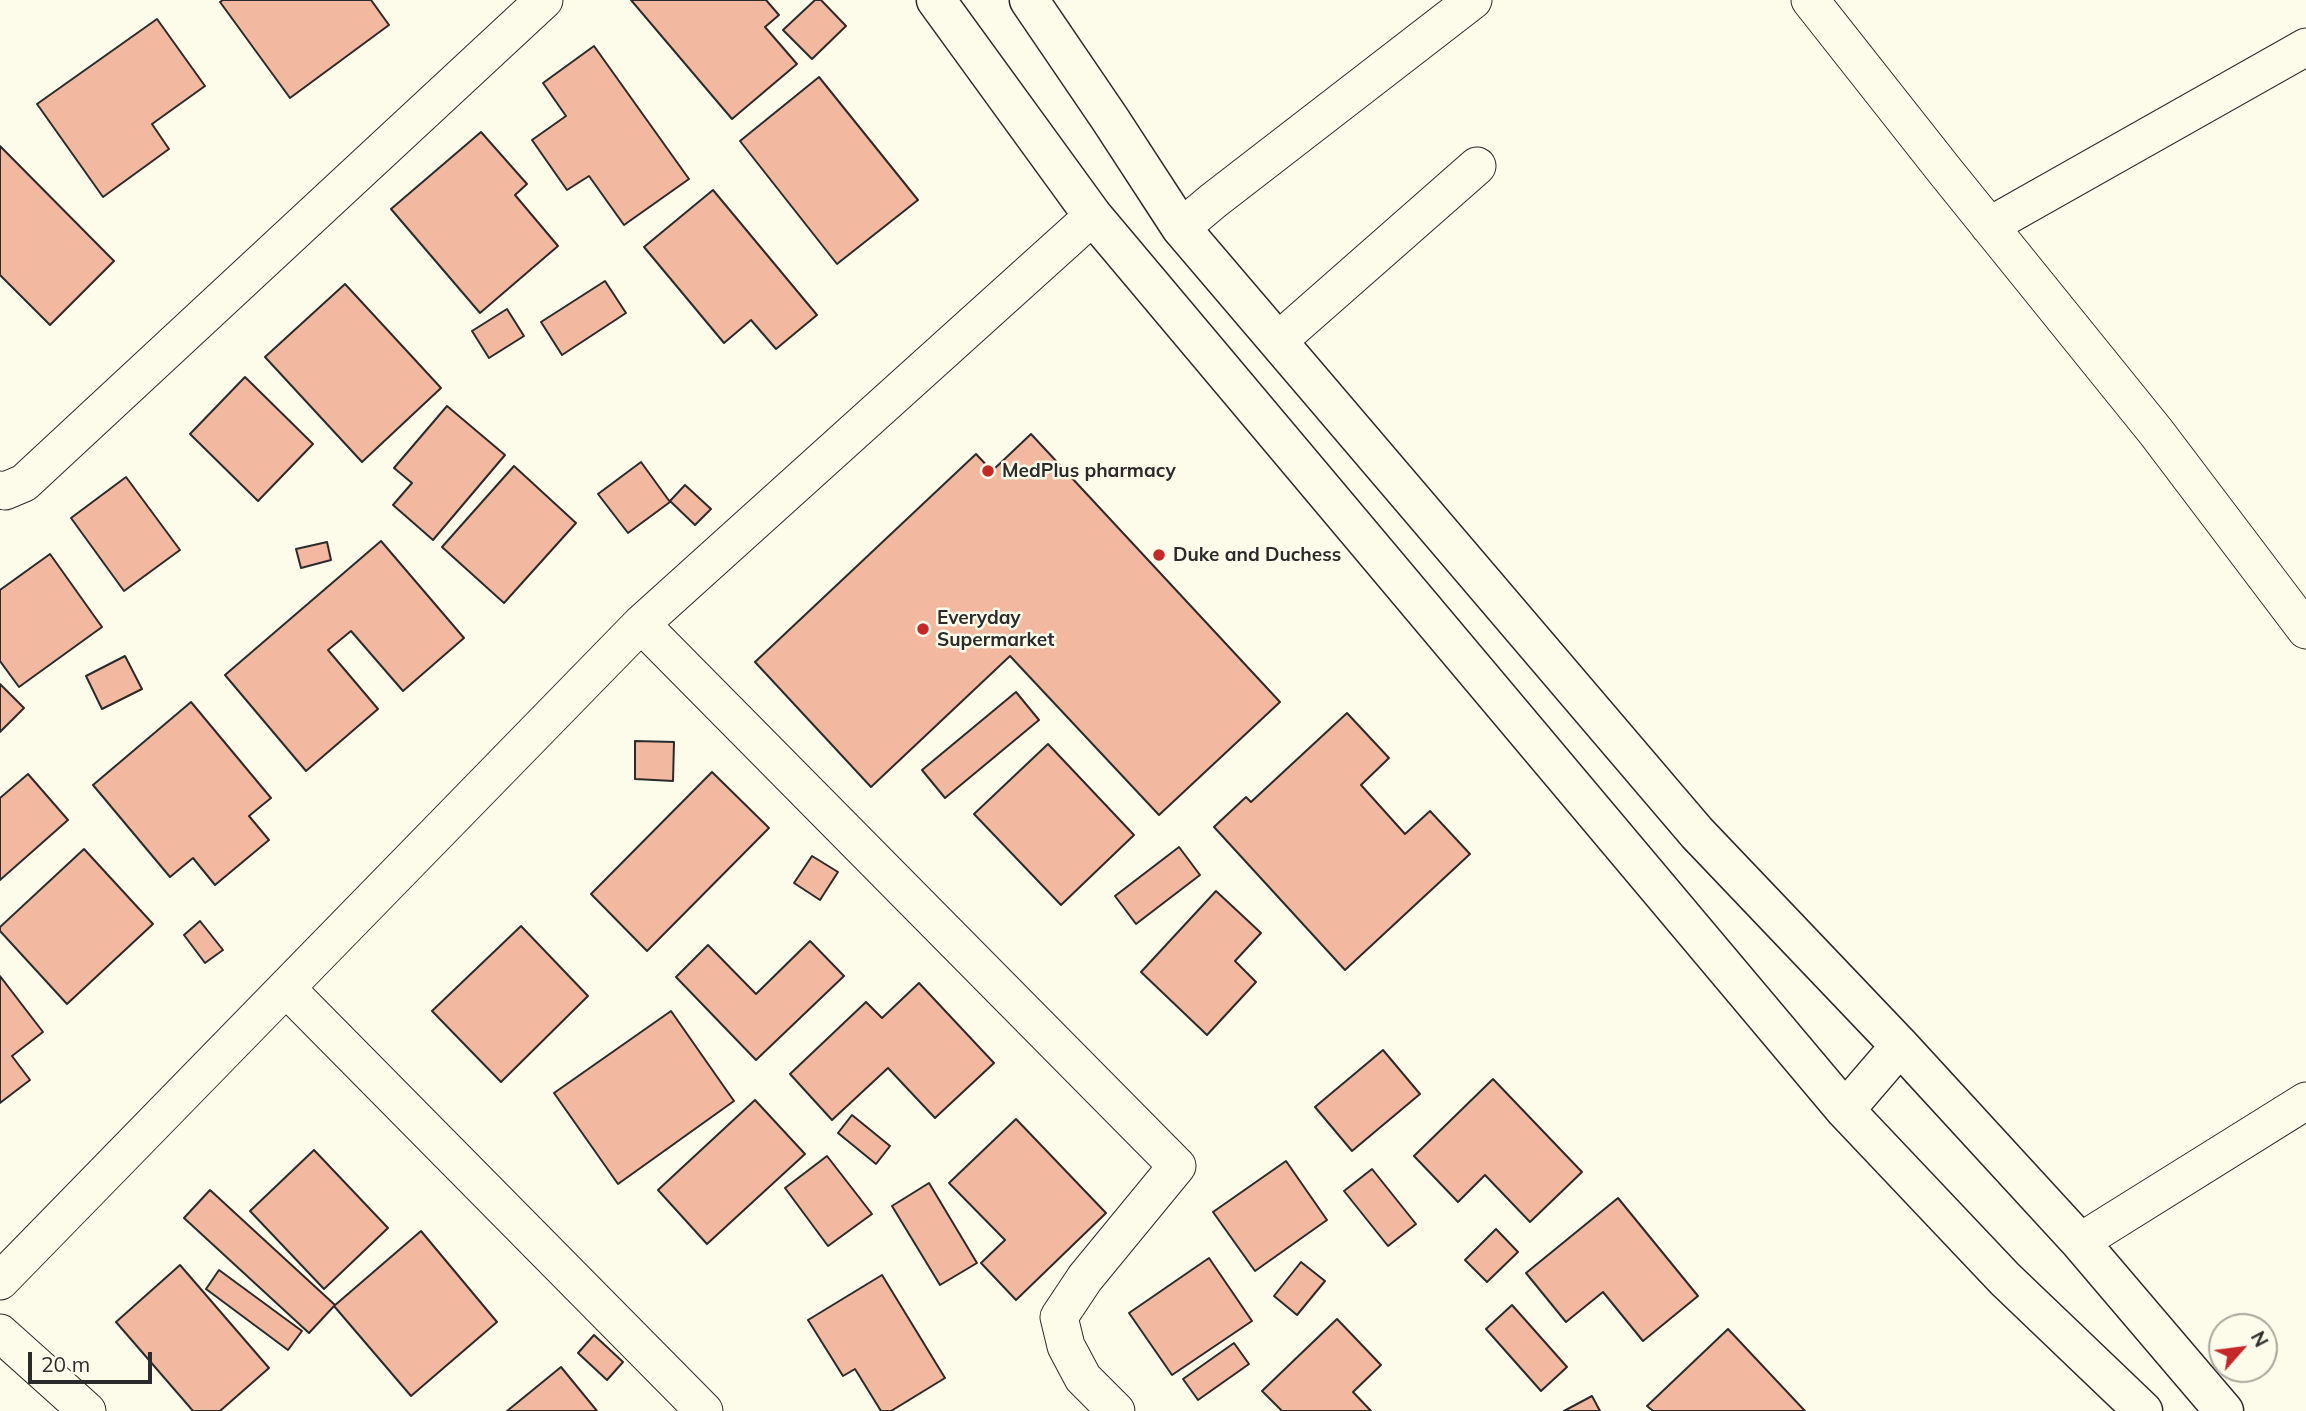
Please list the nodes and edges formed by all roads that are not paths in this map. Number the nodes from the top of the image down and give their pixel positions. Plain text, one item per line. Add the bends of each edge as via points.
1 (544, 0) edge
2 (936, 0) edge
3 (1029, 0) edge
4 (1473, 0) edge
5 (1810, 0) edge
6 (2306, 47) edge
7 (1477, 166) dead end
8 (1093, 216) junction
9 (1989, 226) junction
10 (1181, 228) junction
11 (1278, 341) junction
12 (0, 490) edge
13 (641, 624) junction
14 (2306, 630) edge
15 (286, 988) junction
16 (1900, 1046) junction
17 (2306, 1101) edge
18 (1845, 1110) junction
19 (2080, 1242) junction
20 (1, 1280) edge
21 (0, 1334) edge
22 (87, 1411) edge
23 (704, 1411) edge
24 (1116, 1411) edge
25 (2143, 1411) edge
26 (2224, 1411) edge

1 - 12 street via 24,483
2 - 8 main road
3 - 10 main road
4 - 10 street
5 - 9 street
6 - 9 street
7 - 11 street
8 - 13 street
8 - 18 main road
9 - 14 street via 2156,432
10 - 11 main road
11 - 16 main road via 1697,833
13 - 15 street
13 - 24 street via 1177,1166 1059,1317 1066,1346 1083,1378
15 - 20 street
15 - 23 street
16 - 18 main road
16 - 19 main road
17 - 19 street
18 - 25 main road via 2005,1279
19 - 26 main road
21 - 22 street

